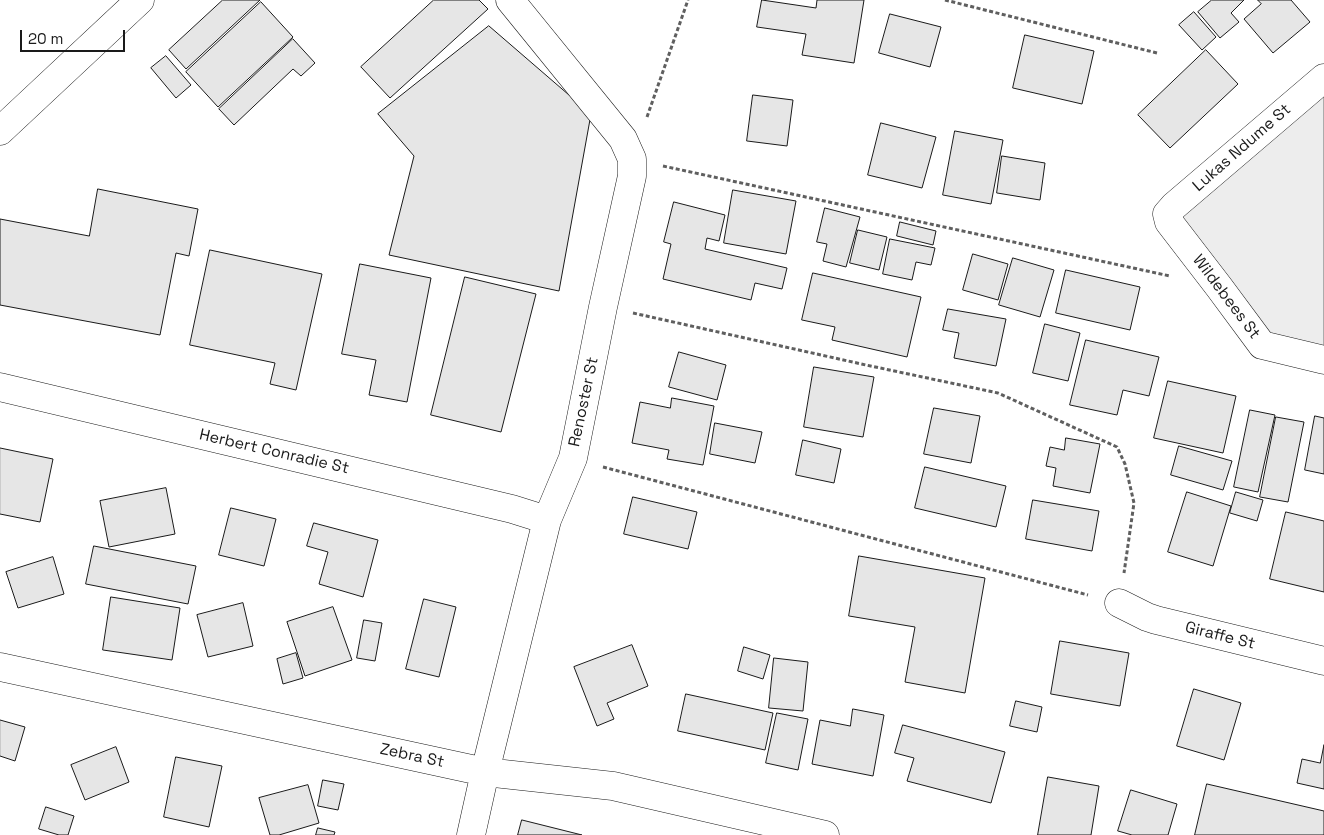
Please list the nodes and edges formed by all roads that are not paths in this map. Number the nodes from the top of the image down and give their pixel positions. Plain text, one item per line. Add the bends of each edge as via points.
1 (140, 0) edge
2 (510, 0) edge
3 (1324, 78) edge
4 (0, 131) edge
5 (1169, 222) joint
6 (1324, 360) edge
7 (0, 387) edge
8 (547, 520) junction
9 (1119, 603) road end
10 (1324, 661) edge
11 (0, 667) edge
12 (485, 772) junction
13 (809, 833) edge
14 (471, 835) edge

1 - 4 street
2 - 8 street, Renoster St via 624,139 632,159 632,176 573,458
3 - 5 street, Lukas Ndume St via 1174,206 1167,214
5 - 6 street, Wildebees St via 1262,345
7 - 8 street, Herbert Conradie St
8 - 12 street, Renoster St
9 - 10 street, Giraffe St via 1147,618
11 - 12 street, Zebra St
12 - 13 street, Zebra St via 613,786
12 - 14 street, Renoster St

